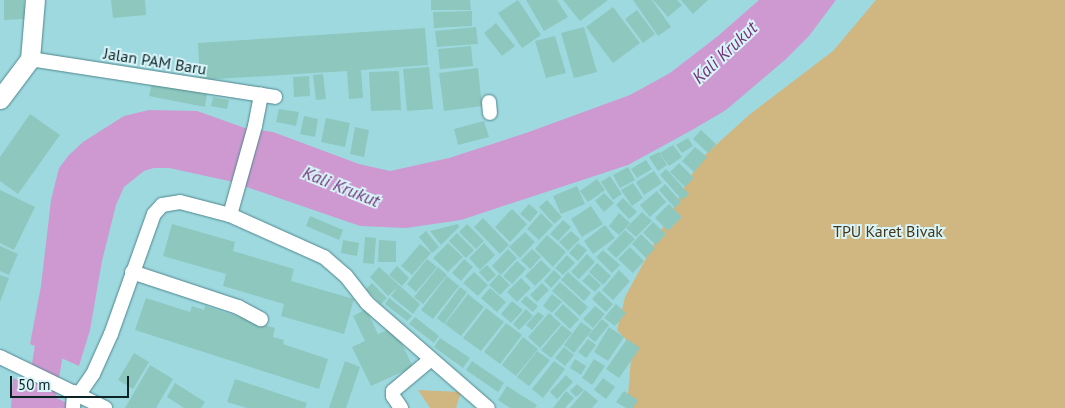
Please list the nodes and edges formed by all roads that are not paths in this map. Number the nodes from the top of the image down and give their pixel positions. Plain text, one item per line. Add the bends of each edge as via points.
1 (35, 0) edge
2 (30, 59) junction
3 (0, 100) edge
4 (230, 215) junction
5 (132, 272) junction
6 (261, 319) dead end
7 (7, 359) edge
8 (430, 360) junction
9 (74, 392) junction
10 (72, 408) edge
11 (105, 408) edge
12 (401, 408) edge
13 (488, 408) edge

1 - 2 street
2 - 3 street
2 - 4 street, Jalan PAM Baru via 268,96 255,126
4 - 5 street via 180,202 162,205 154,214
4 - 8 street via 324,257 336,266 367,303
5 - 6 street via 238,307
5 - 9 street via 93,374
7 - 9 street
8 - 12 street via 393,391 392,396
8 - 13 street
9 - 10 street
9 - 11 street

